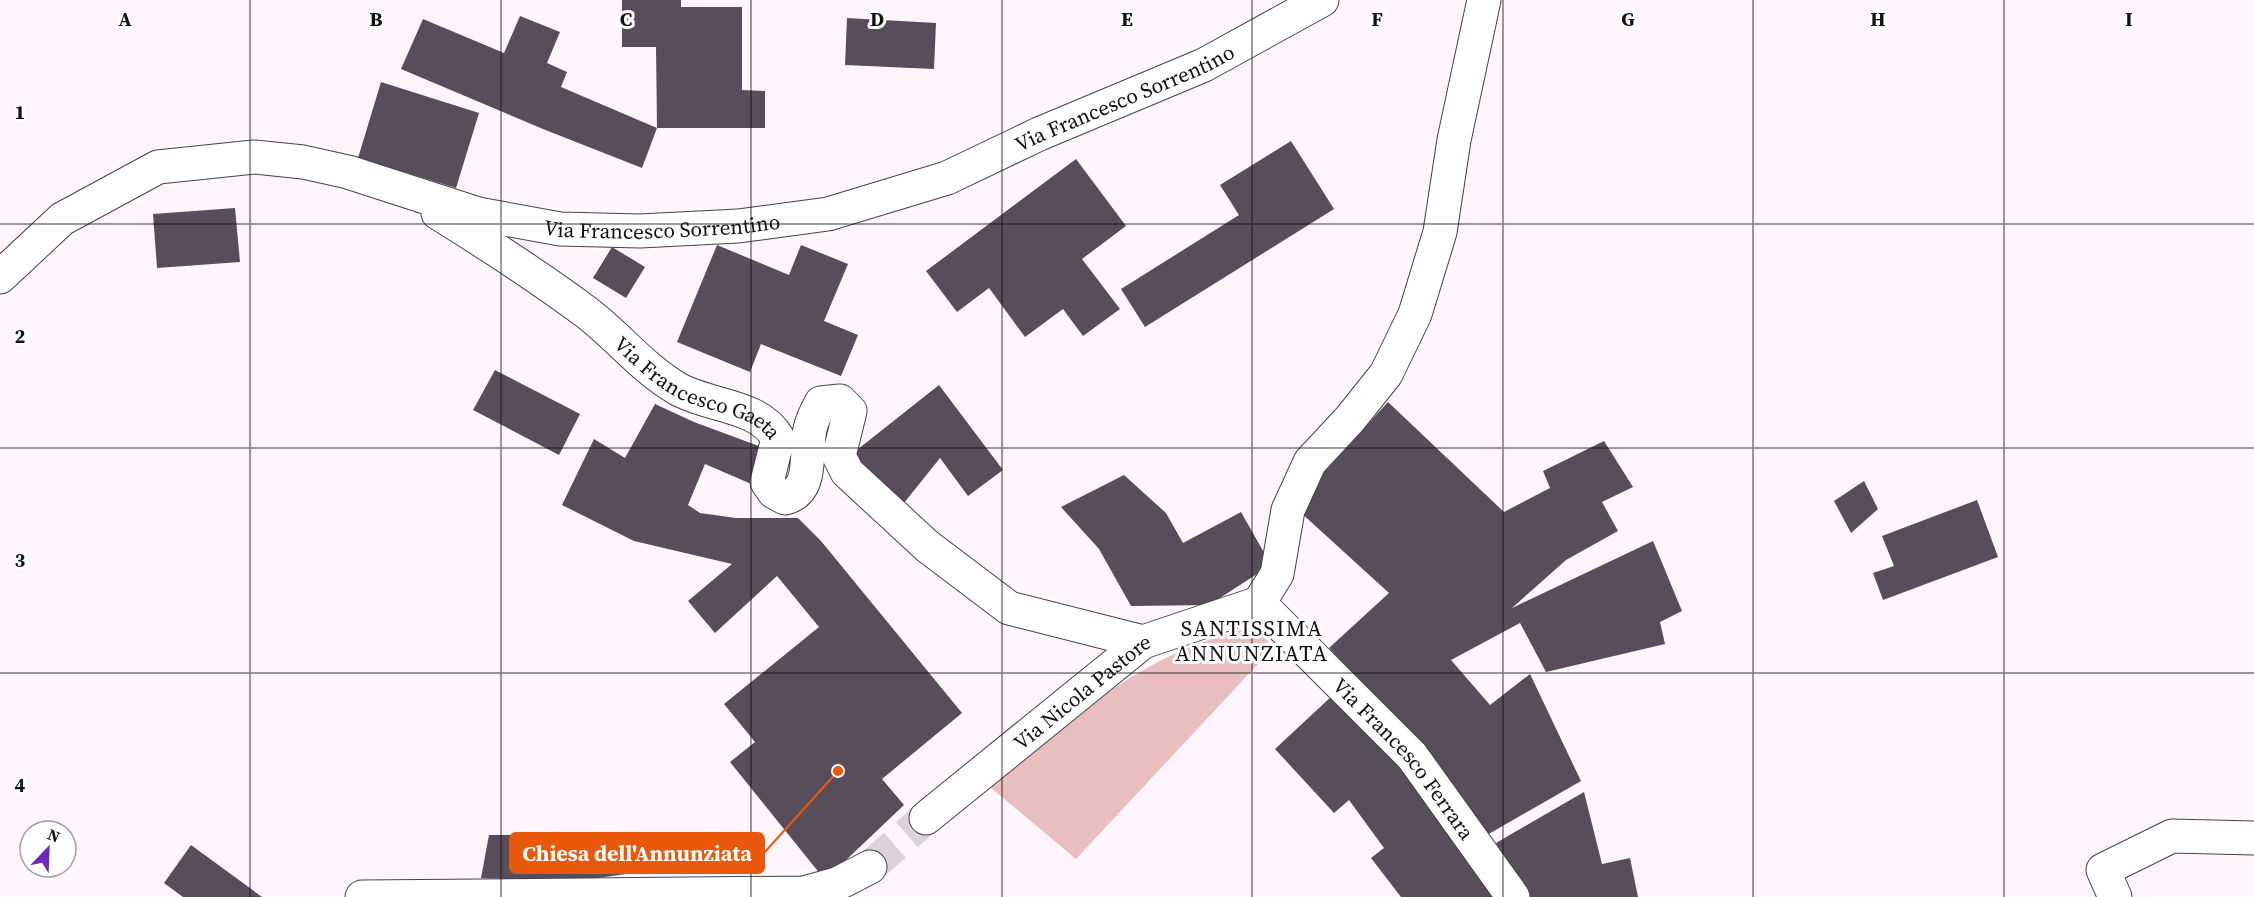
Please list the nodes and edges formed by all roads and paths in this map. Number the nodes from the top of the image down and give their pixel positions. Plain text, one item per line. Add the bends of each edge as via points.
1 (1322, 0) edge
2 (1484, 0) edge
3 (398, 188) junction
4 (0, 277) edge
5 (1259, 603) junction
6 (1143, 642) junction
7 (926, 818) tunnel mouth
8 (2254, 838) edge
9 (870, 867) tunnel mouth
10 (362, 897) edge
11 (1513, 897) edge
12 (2115, 897) edge

1 - 3 street, Via Francesco Sorrentino via 1204,65 1039,134 947,178 828,214 738,226 640,231 560,229 478,214
2 - 5 street via 1454,140 1440,232 1415,314 1386,374 1310,462 1288,510 1277,574
3 - 4 street, Via Francesco Sorrentino via 303,162 254,158 158,167 62,219
3 - 6 street, Via Francesco Gaeta via 588,313 634,356 678,389 754,416 770,426 778,438 767,482 779,495 796,495 804,484 814,416 821,403 840,401 850,411 839,456 847,472 927,546 1009,608
5 - 6 street, Via Nicola Pastore
5 - 11 street, Via Francesco Ferrara via 1412,756
6 - 7 street, Via Nicola Pastore
8 - 12 street via 2172,836 2103,870
9 - 10 street via 837,884 804,893

